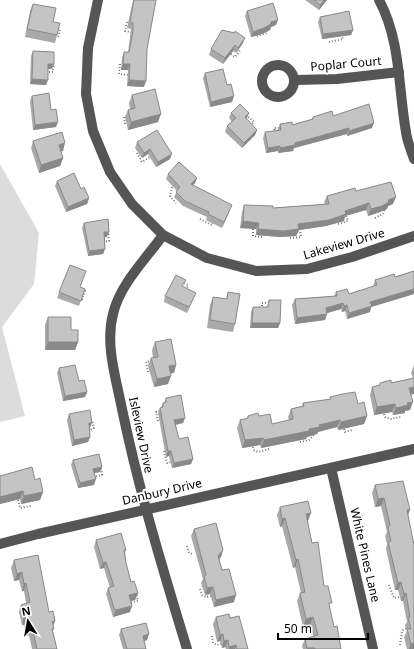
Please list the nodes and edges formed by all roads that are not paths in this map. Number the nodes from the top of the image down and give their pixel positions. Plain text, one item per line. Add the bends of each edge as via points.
1 (98, 0) edge
2 (379, 0) edge
3 (399, 72) junction
4 (295, 80) dead end
5 (414, 159) edge
6 (163, 235) junction
7 (414, 236) edge
8 (414, 449) edge
9 (331, 468) junction
10 (145, 509) junction
11 (0, 544) edge
12 (187, 649) edge
13 (373, 649) edge

1 - 6 street, Lakeview Drive via 88,48 86,94 93,131 110,172 132,204
2 - 3 street via 395,40
3 - 4 street, Poplar Court via 337,79
3 - 5 street via 406,134
6 - 7 street, Lakeview Drive via 207,258 256,271 307,269
6 - 10 street, Isleview Drive via 119,298 110,331 111,355 132,460
8 - 9 street, Danbury Drive
9 - 10 street, Danbury Drive
9 - 13 street, White Pines Lane
10 - 11 street, Danbury Drive
10 - 12 street, Isleview Drive

